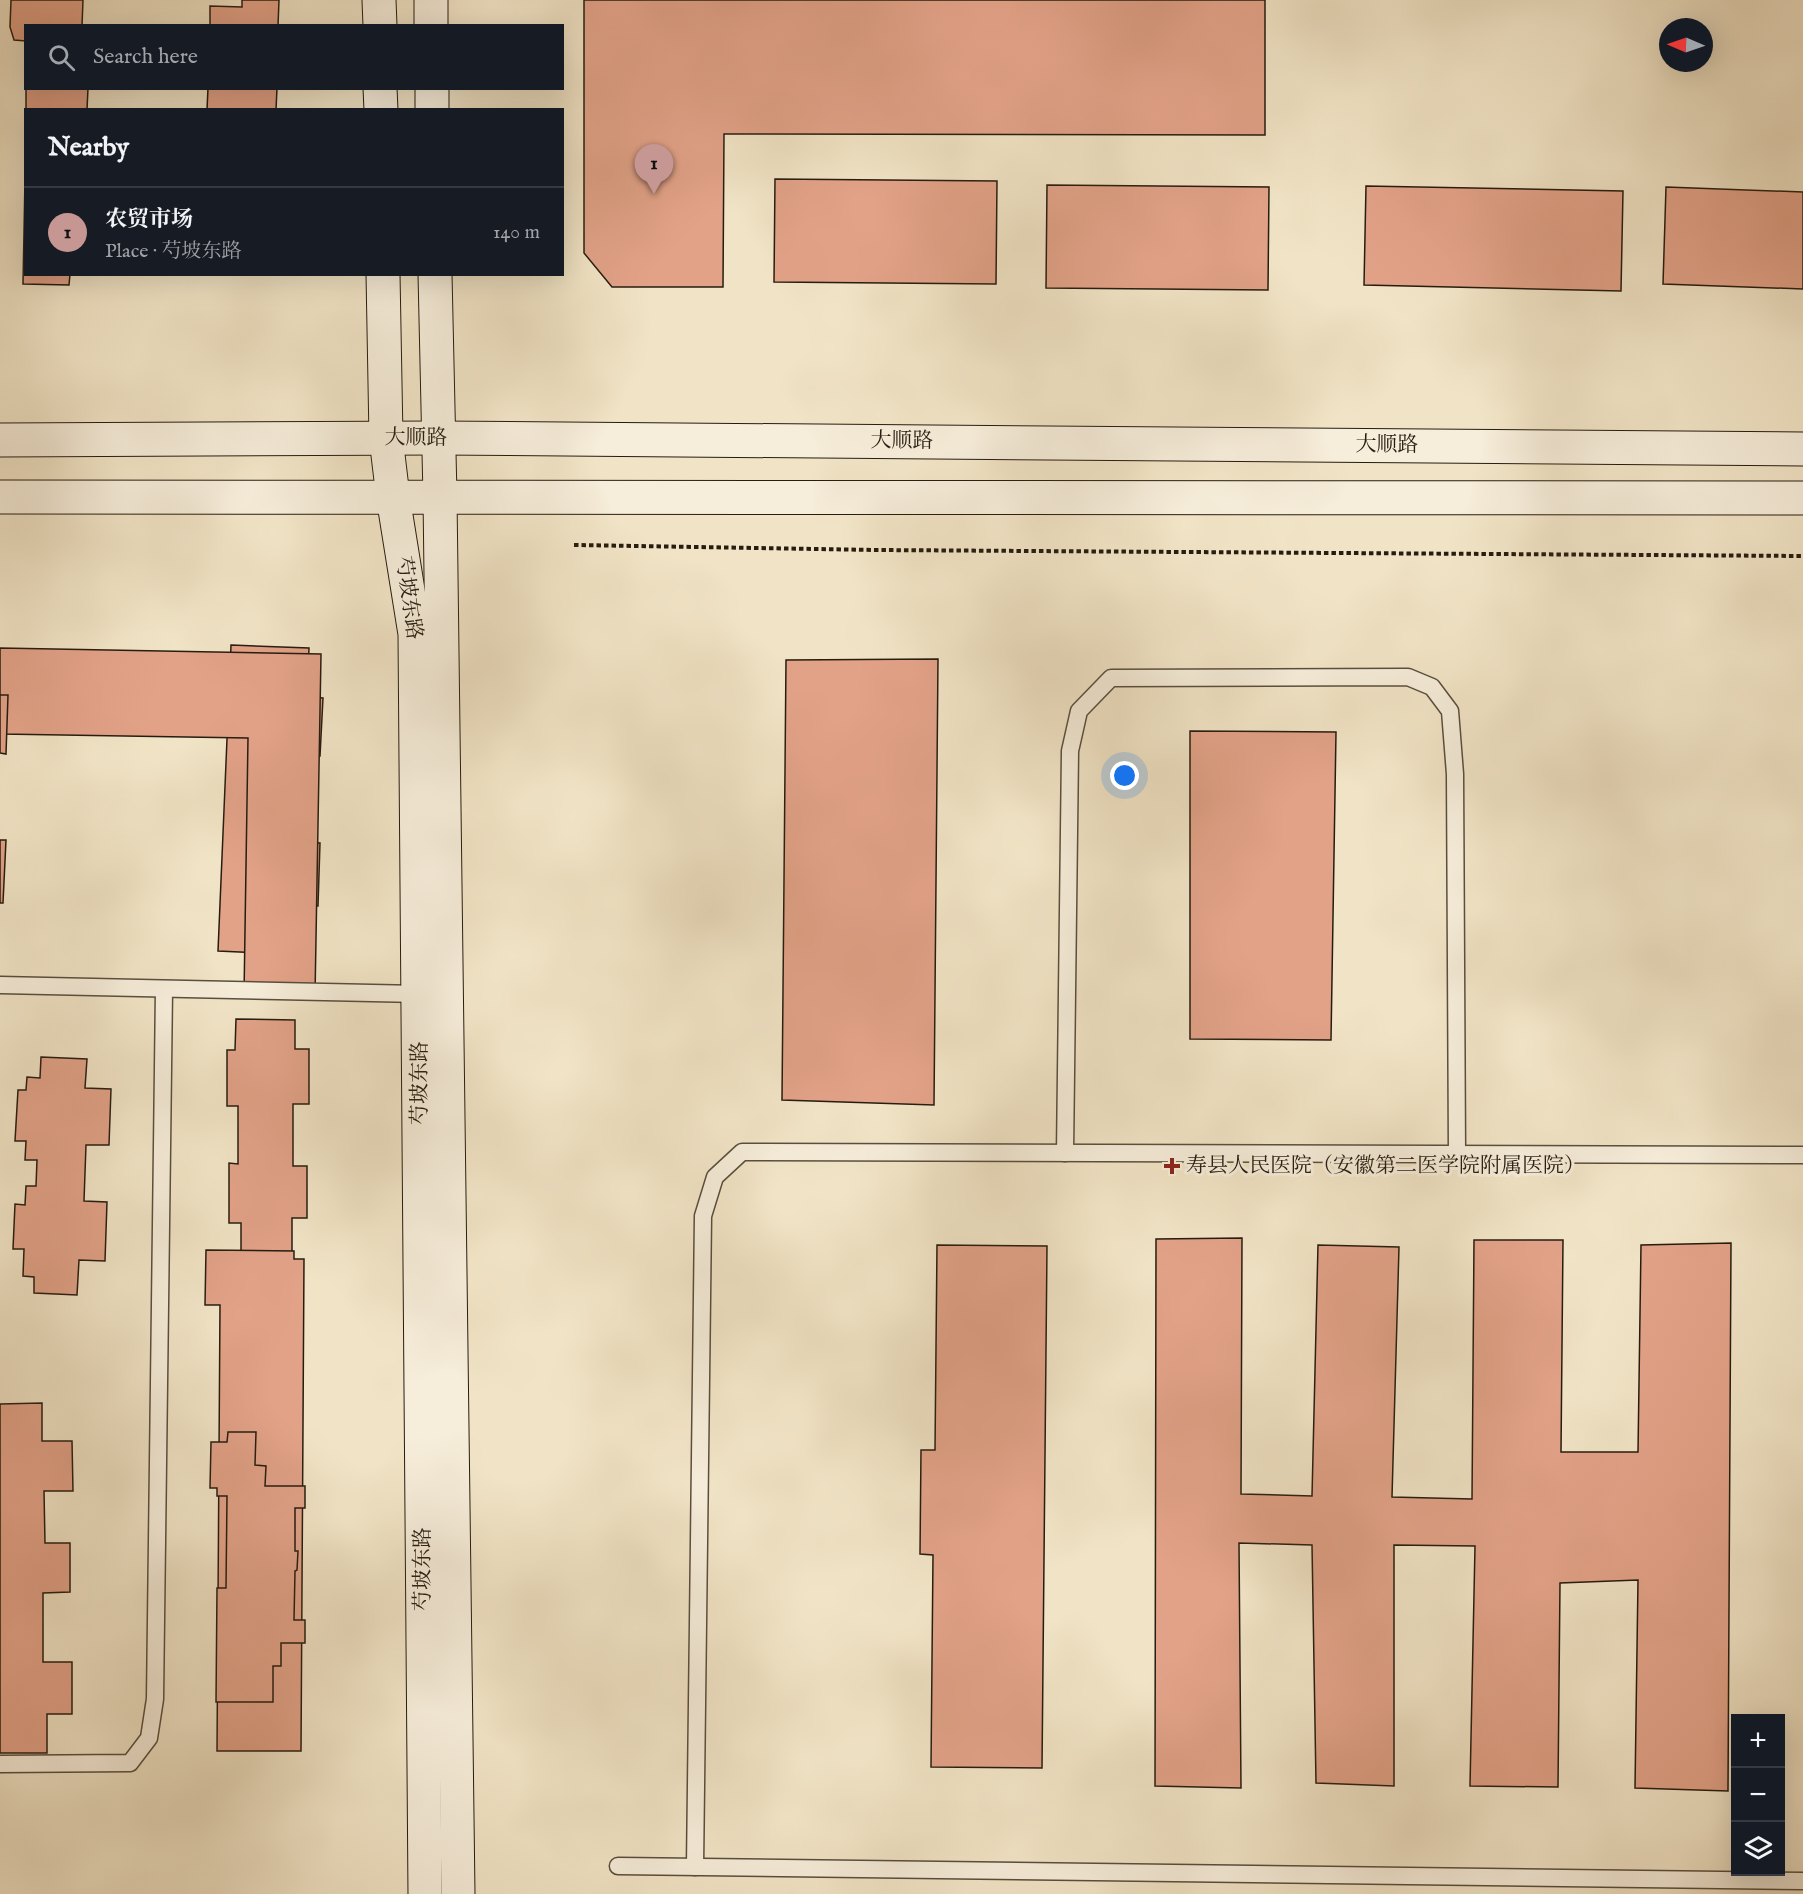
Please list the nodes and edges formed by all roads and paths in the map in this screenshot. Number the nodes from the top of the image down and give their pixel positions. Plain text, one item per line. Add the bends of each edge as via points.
1 (379, 0) edge
2 (430, 0) edge
3 (380, 24) edge
4 (431, 24) edge
5 (380, 90) edge
6 (432, 90) edge
7 (381, 108) edge
8 (432, 108) edge
9 (383, 276) edge
10 (435, 276) edge
11 (386, 438) junction
12 (438, 438) junction
13 (0, 440) edge
14 (1803, 449) edge
15 (0, 496) edge
16 (393, 497) junction
17 (440, 497) junction
18 (1803, 498) edge
19 (574, 545) dead end
20 (1803, 556) edge
21 (0, 985) edge
22 (164, 989) junction
23 (419, 994) junction
24 (1065, 1153) junction
25 (1457, 1154) junction
26 (1803, 1155) edge
27 (0, 1764) edge
28 (618, 1866) dead end
29 (694, 1867) junction
30 (1803, 1881) edge
31 (425, 1894) edge
32 (458, 1894) edge

1 - 3 street
2 - 4 street
5 - 7 street
6 - 8 street
9 - 11 street, 芍坡东路
10 - 12 street, 芍坡东路
11 - 12 street, 大顺路
11 - 13 street, 大顺路
11 - 16 street, 芍坡东路
12 - 14 street, 大顺路
12 - 17 street, 芍坡东路
15 - 16 street
16 - 17 street
16 - 23 street, 芍坡东路 via 416,634
17 - 18 street
17 - 32 street, 芍坡东路
19 - 20 path
21 - 22 lane
22 - 23 lane
22 - 27 lane via 155,1699 149,1738 130,1762
23 - 31 street, 芍坡东路
24 - 25 lane
24 - 25 lane via 1070,751 1079,711 1111,678 1408,677 1432,687 1450,711 1455,774
24 - 29 lane via 742,1152 715,1177 703,1216
25 - 26 lane
28 - 29 lane
29 - 30 lane

